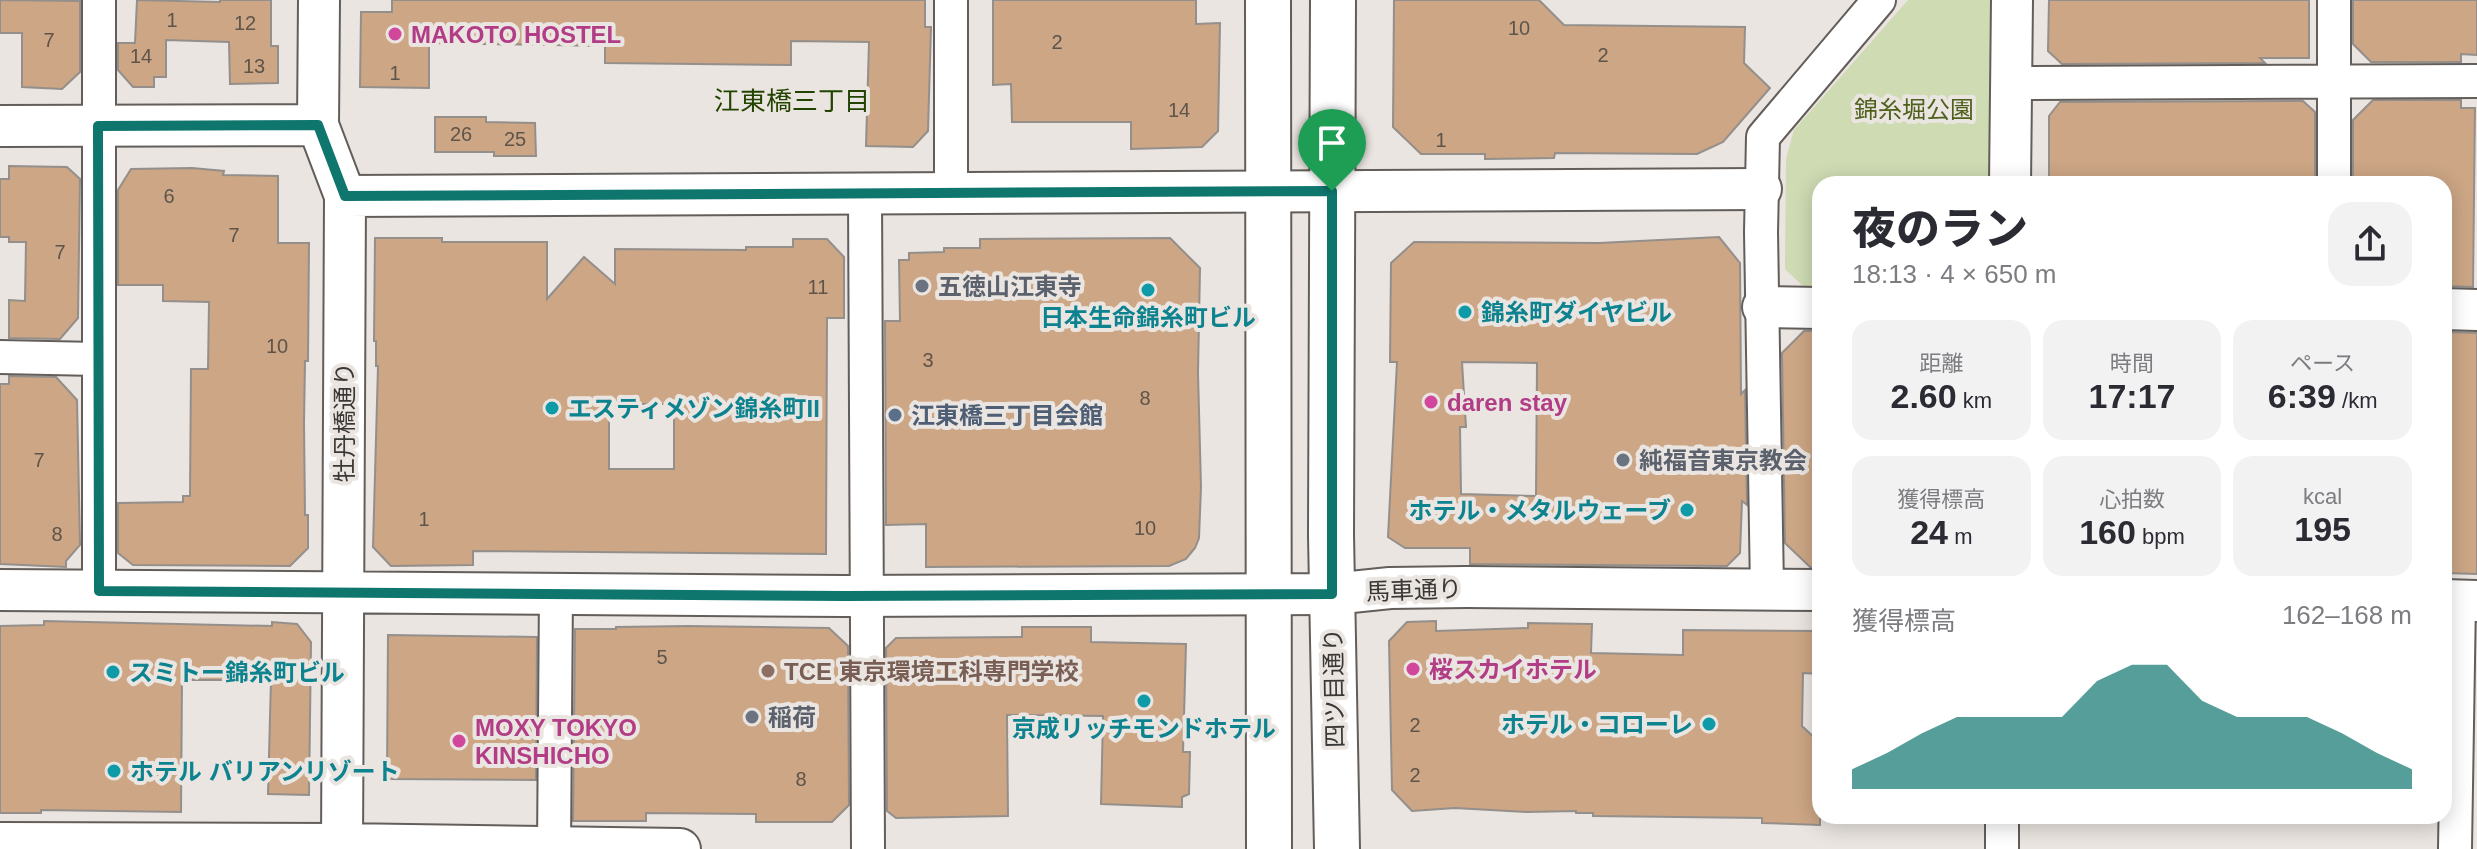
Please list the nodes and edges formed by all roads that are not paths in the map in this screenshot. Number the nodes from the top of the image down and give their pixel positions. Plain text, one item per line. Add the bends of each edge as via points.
1 (99, 0) edge
2 (319, 0) edge
3 (951, 0) edge
4 (1268, 0) edge
5 (1333, 0) edge
6 (1879, 0) edge
7 (2012, 0) edge
8 (2334, 0) edge
9 (2477, 81) edge
10 (2334, 82) junction
11 (2011, 83) junction
12 (318, 125) junction
13 (0, 126) edge
14 (98, 126) junction
15 (2010, 176) edge
16 (2334, 176) edge
17 (1761, 189) junction
18 (1268, 191) junction
19 (1332, 191) junction
20 (865, 193) junction
21 (951, 193) junction
22 (345, 196) junction
23 (1763, 307) junction
24 (1812, 308) edge
25 (2452, 309) edge
26 (2477, 310) edge
27 (0, 357) edge
28 (97, 359) junction
29 (1767, 589) junction
30 (0, 590) edge
31 (1812, 590) edge
32 (99, 591) junction
33 (344, 592) junction
34 (556, 592) junction
35 (1267, 594) junction
36 (1332, 594) junction
37 (867, 596) junction
38 (2460, 600) edge
39 (2002, 824) edge
40 (0, 843) edge
41 (342, 846) edge
42 (554, 847) edge
43 (680, 849) edge
44 (868, 849) edge
45 (1269, 849) edge
46 (1338, 849) edge
47 (2002, 849) edge
48 (2455, 849) edge

1 - 14 street
2 - 12 street, 牡丹橋通り
3 - 21 street
4 - 18 main road
5 - 19 main road, 四ツ目通り
6 - 17 street via 1763,137
7 - 11 street
8 - 10 street
9 - 10 street
10 - 11 street
10 - 16 street
11 - 15 street
12 - 14 street
12 - 22 street, 牡丹橋通り
13 - 14 street
14 - 28 street
17 - 19 street
17 - 23 street
18 - 19 street
18 - 21 street
18 - 35 main road
19 - 36 main road, 四ツ目通り
20 - 21 street
20 - 22 street
20 - 37 street
22 - 33 street, 牡丹橋通り
23 - 24 street
23 - 29 street
25 - 26 street
27 - 28 street
28 - 32 street
29 - 31 street, 馬車通り
29 - 36 street, 馬車通り via 1466,587
30 - 32 street, 馬車通り
32 - 33 street, 馬車通り
33 - 34 street, 馬車通り
33 - 41 street, 牡丹橋通り
34 - 37 street, 馬車通り
34 - 42 street
35 - 36 street, 馬車通り
35 - 37 street, 馬車通り
35 - 45 main road
36 - 46 main road, 四ツ目通り
37 - 44 street
38 - 48 street
39 - 47 street
40 - 41 street
41 - 42 street
42 - 43 street

